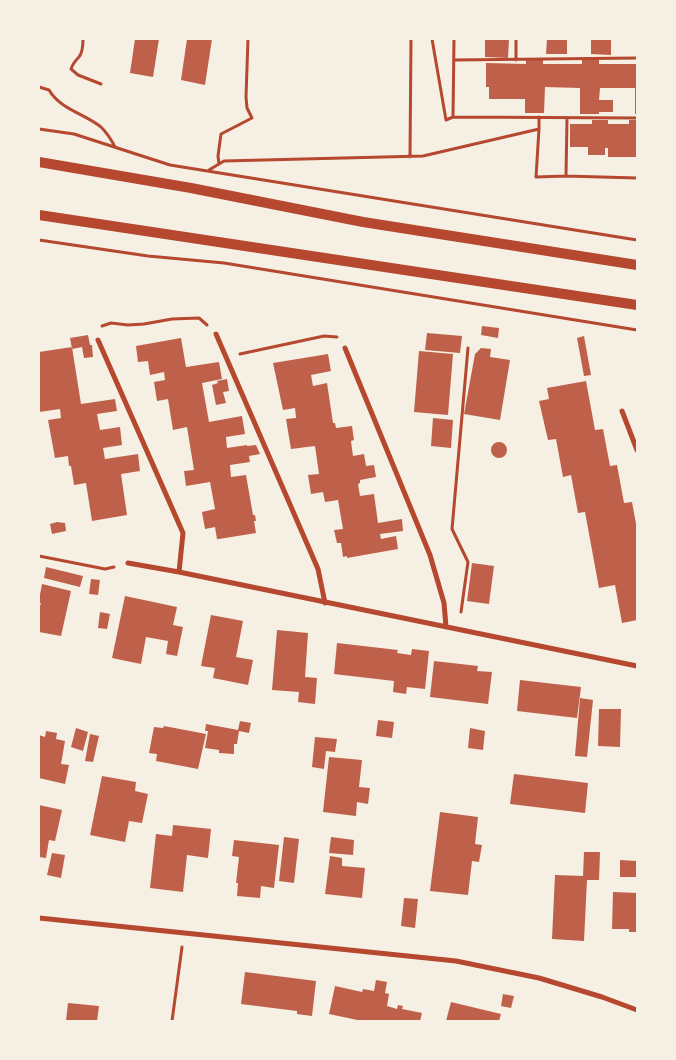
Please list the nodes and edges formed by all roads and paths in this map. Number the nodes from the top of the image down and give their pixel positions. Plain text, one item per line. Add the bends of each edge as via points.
1 (83, 39) edge
2 (248, 39) edge
3 (411, 39) edge
4 (432, 39) edge
5 (454, 39) edge
6 (516, 39) edge
7 (637, 58) edge
8 (454, 60) junction
9 (516, 60) junction
10 (101, 84) dead end
11 (39, 87) edge
12 (453, 117) junction
13 (540, 117) junction
14 (567, 118) junction
15 (637, 118) edge
16 (39, 129) edge
17 (538, 129) junction
18 (115, 147) junction
19 (410, 157) junction
20 (39, 162) edge
21 (219, 164) junction
22 (209, 171) junction
23 (566, 176) junction
24 (637, 178) edge
25 (39, 216) edge
26 (39, 240) edge
27 (637, 240) edge
28 (637, 265) edge
29 (637, 305) edge
30 (637, 330) edge
31 (216, 334) joint
32 (98, 340) joint
33 (345, 348) joint
34 (468, 348) dead end
35 (226, 357) junction
36 (622, 411) dead end
37 (637, 450) edge
38 (39, 556) edge
39 (128, 563) joint
40 (179, 572) junction
41 (325, 603) junction
42 (446, 627) junction
43 (459, 630) junction
44 (637, 666) edge
45 (39, 918) edge
46 (183, 933) junction
47 (637, 1010) edge
48 (172, 1021) edge

1 - 10 path via 80,55 71,68 78,75
2 - 21 path via 246,97 252,118 221,134
3 - 19 path
4 - 12 path via 446,120
5 - 8 path
6 - 9 path
7 - 9 path
8 - 9 path
8 - 12 path
11 - 18 path via 49,90 61,103 100,126
12 - 13 path
13 - 14 path
13 - 17 path
14 - 15 path
14 - 23 path
16 - 18 path via 74,134
17 - 19 path
17 - 23 path via 536,177
18 - 22 path via 170,165
19 - 21 path via 224,161
20 - 28 main road via 363,222
21 - 22 path
22 - 27 path
23 - 24 path
25 - 29 main road
26 - 30 path via 224,263
31 - 32 path via 199,318 172,319 136,325 111,323 93,328
31 - 35 street
32 - 40 street via 183,533
33 - 35 path via 336,337 324,336
33 - 42 street via 430,555 444,603
34 - 43 path via 452,529 468,562
35 - 41 street via 318,569
36 - 37 street
38 - 39 path via 105,569
39 - 40 street
40 - 41 street
41 - 42 street
42 - 43 street
43 - 44 street
45 - 46 street
46 - 47 street via 456,962 539,978
46 - 48 path

